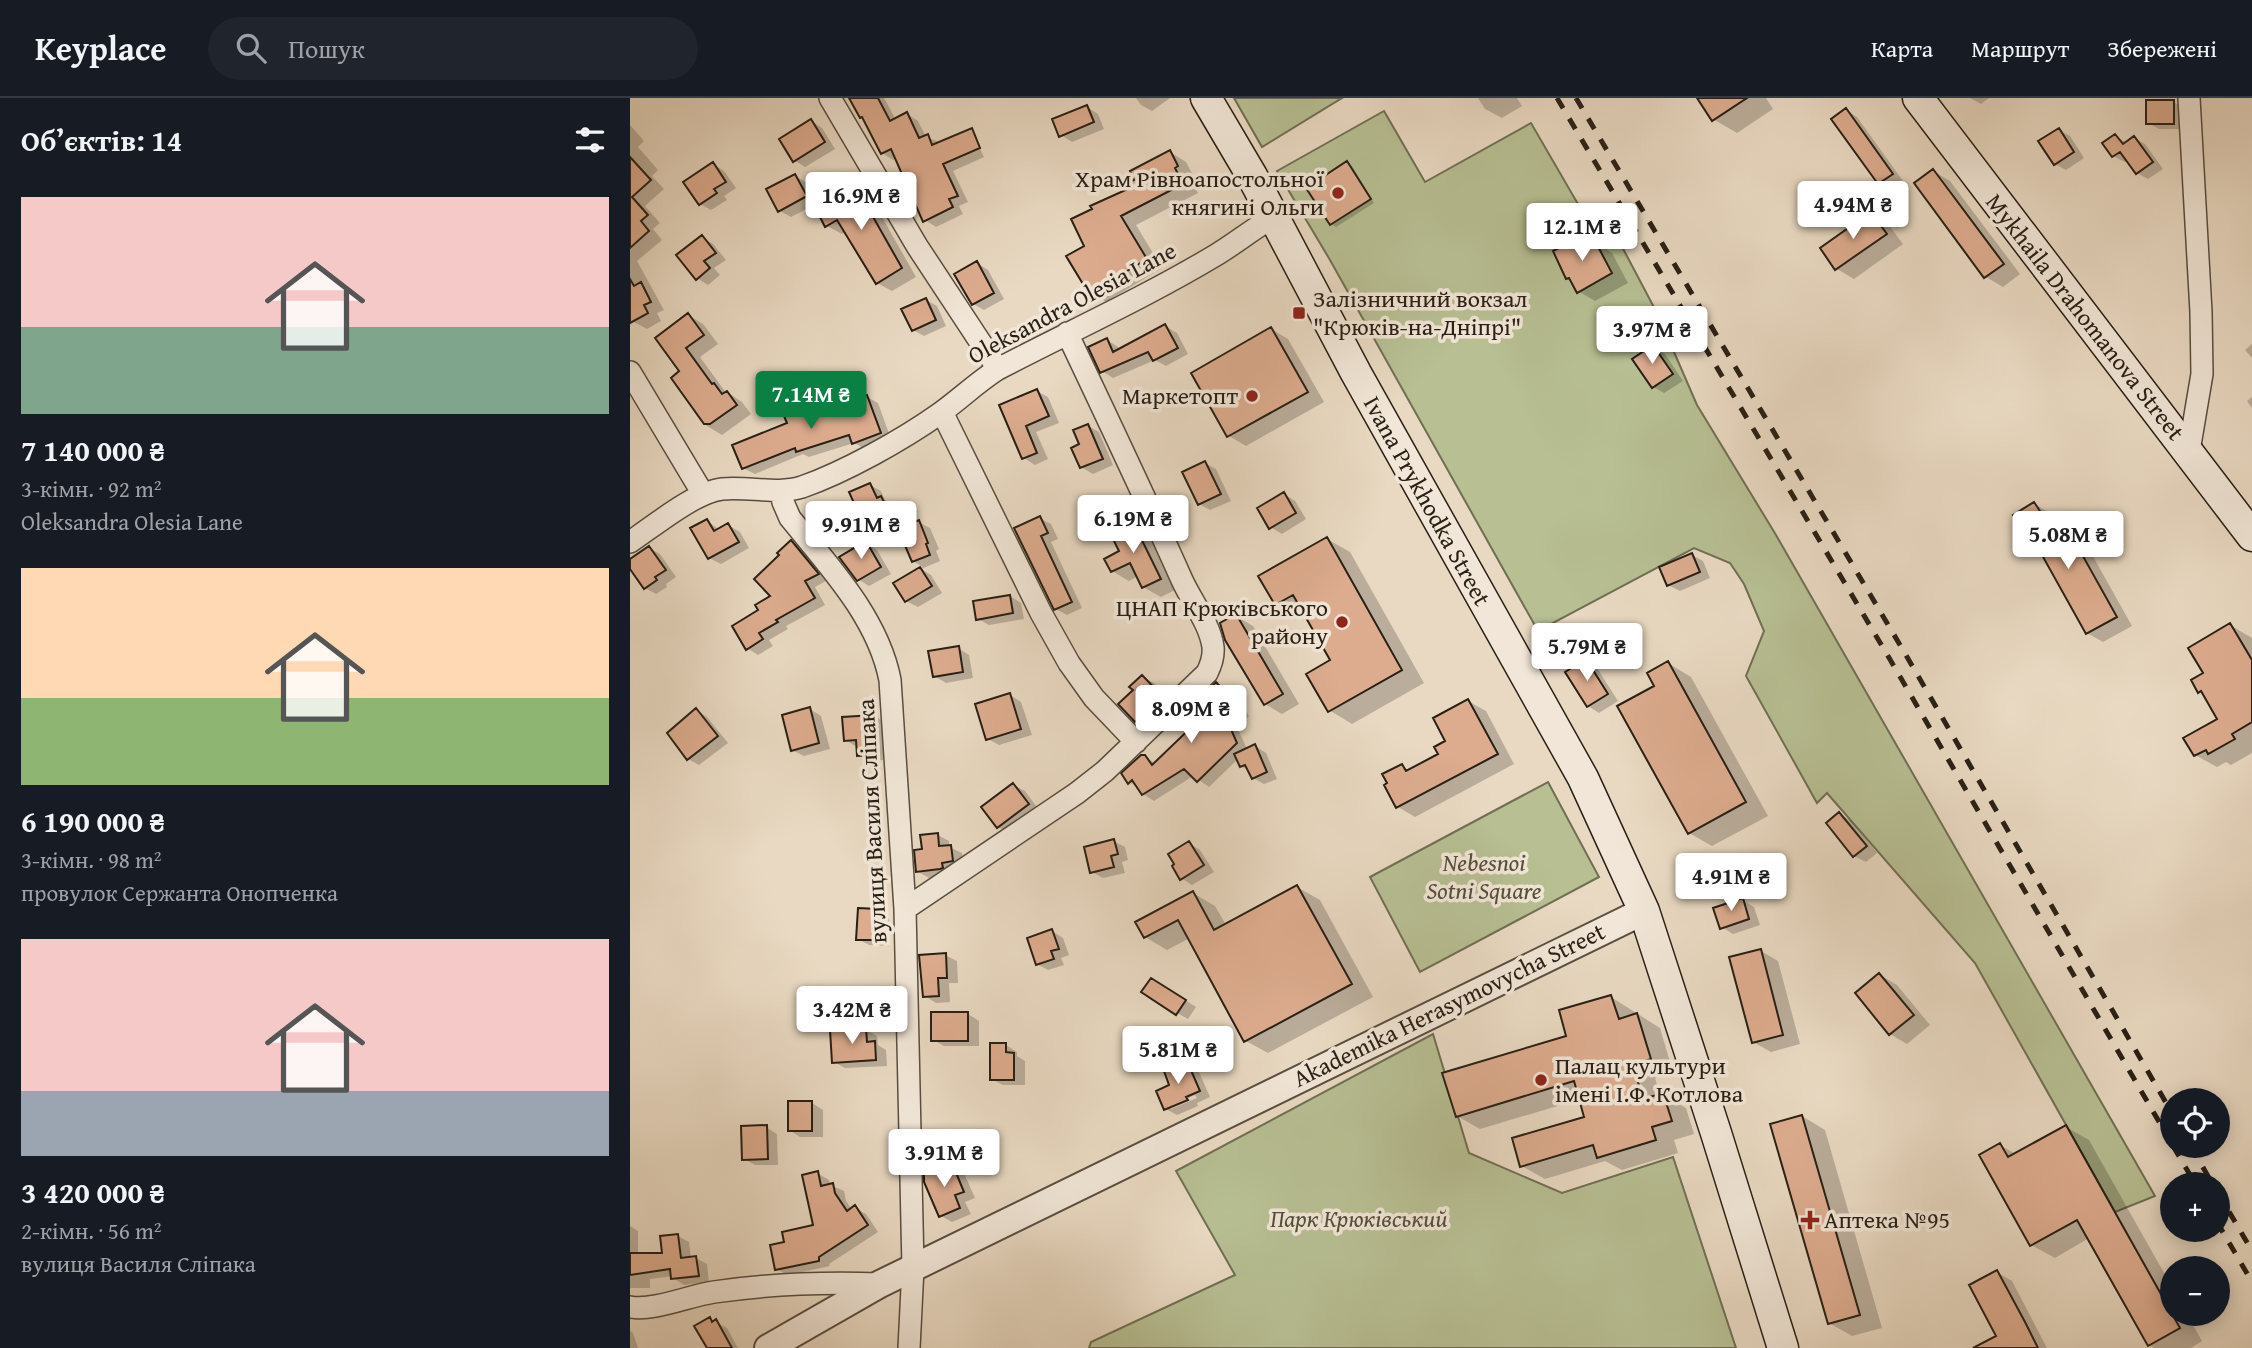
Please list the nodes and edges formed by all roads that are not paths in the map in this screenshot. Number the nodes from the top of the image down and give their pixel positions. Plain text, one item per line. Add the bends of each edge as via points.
1 (830, 98) edge
2 (1206, 98) edge
3 (1918, 98) edge
4 (2189, 98) edge
5 (1274, 217) junction
6 (1067, 333) junction
7 (998, 369) junction
8 (630, 372) edge
9 (942, 412) junction
10 (2189, 451) junction
11 (781, 491) junction
12 (703, 494) junction
13 (2252, 536) edge
14 (630, 542) edge
15 (1136, 742) junction
16 (905, 909) junction
17 (1644, 911) junction
18 (913, 1268) junction
19 (880, 1284) junction
20 (630, 1307) edge
21 (768, 1348) edge
22 (909, 1348) edge
23 (1783, 1348) edge

1 - 7 street via 917,246
2 - 5 main road, Ivana Prykhodka Street
3 - 10 main road, Mykhaila Drahomanova Street
4 - 10 street via 2202,373
5 - 6 street, Oleksandra Olesia Lane via 1219,254
5 - 17 main road, Ivana Prykhodka Street via 1583,778
6 - 7 street, Oleksandra Olesia Lane
6 - 15 street via 1213,647 1207,673
7 - 9 street, Oleksandra Olesia Lane
8 - 12 street
9 - 11 street, Oleksandra Olesia Lane via 860,461 802,487
9 - 15 street via 1069,663 1094,698
10 - 13 main road, Mykhaila Drahomanova Street
11 - 12 street, Oleksandra Olesia Lane via 737,488
11 - 16 street, вулиця Василя Сліпака via 790,518 866,617 884,652 890,680
12 - 14 street, Oleksandra Olesia Lane
15 - 16 street via 1077,793
16 - 18 street, вулиця Василя Сліпака
17 - 18 street, Akademika Herasymovycha Street
17 - 23 main road, Ivana Prykhodka Street
18 - 19 street, Akademika Herasymovycha Street
18 - 22 street, вулиця Василя Сліпака
19 - 20 street via 803,1283
19 - 21 street, Akademika Herasymovycha Street

